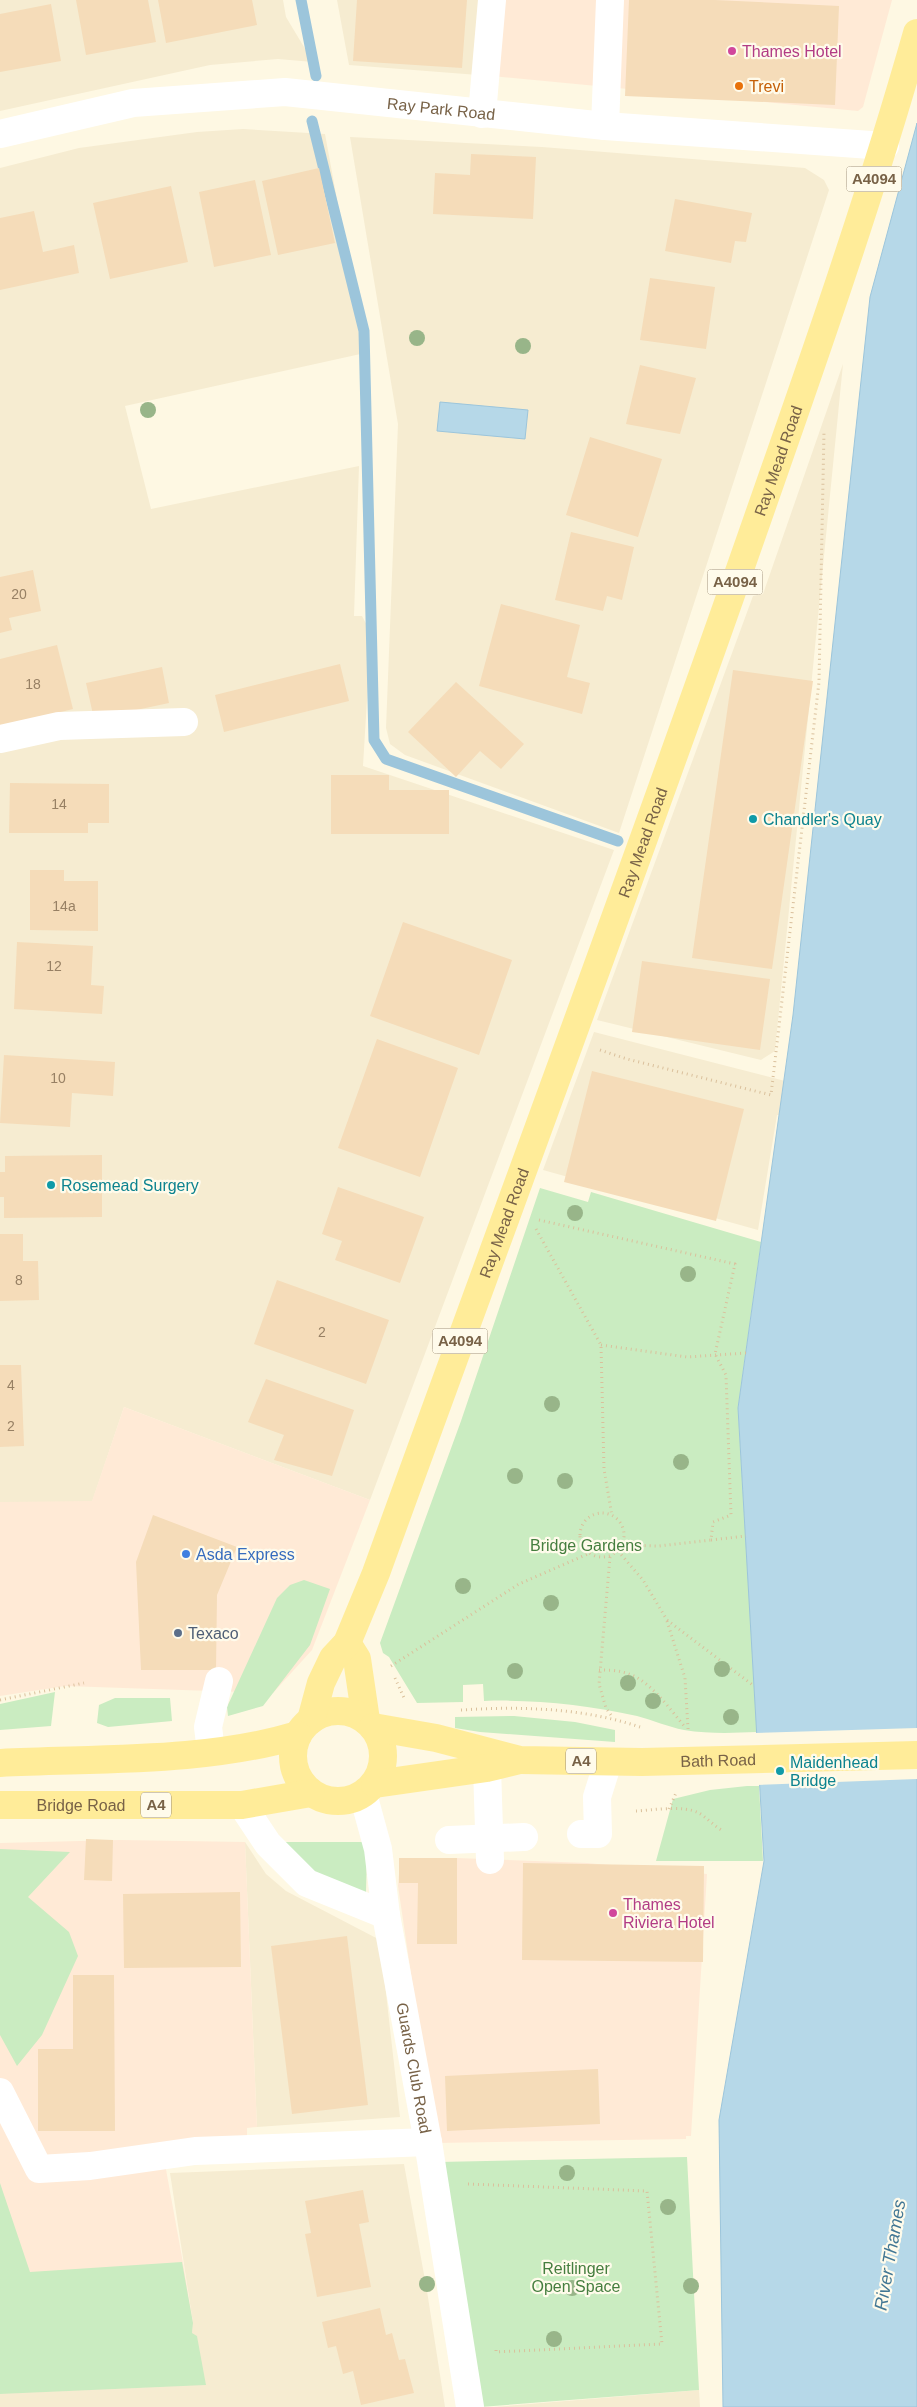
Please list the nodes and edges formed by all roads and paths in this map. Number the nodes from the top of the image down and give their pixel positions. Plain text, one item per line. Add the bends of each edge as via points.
1 (492, 0) edge
2 (610, 0) edge
3 (917, 33) edge
4 (482, 114) junction
5 (605, 126) junction
6 (0, 134) edge
7 (885, 146) junction
8 (825, 424) dead end
9 (184, 722) dead end
10 (0, 739) edge
11 (571, 1039) junction
12 (519, 1214) junction
13 (601, 1345) junction
14 (746, 1353) dead end
15 (715, 1354) junction
16 (612, 1516) junction
17 (746, 1536) dead end
18 (711, 1540) junction
19 (621, 1545) junction
20 (618, 1551) junction
21 (590, 1553) junction
22 (610, 1556) junction
23 (667, 1620) junction
24 (347, 1643) junction
25 (384, 1663) dead end
26 (389, 1666) junction
27 (599, 1670) junction
28 (219, 1681) dead end
29 (84, 1683) dead end
30 (754, 1686) dead end
31 (0, 1700) edge
32 (406, 1703) dead end
33 (455, 1710) dead end
34 (613, 1718) junction
35 (369, 1724) junction
36 (304, 1727) junction
37 (642, 1728) dead end
38 (211, 1751) junction
39 (917, 1755) edge
40 (520, 1760) junction
41 (608, 1762) junction
42 (0, 1763) edge
43 (487, 1768) junction
44 (369, 1789) junction
45 (311, 1793) junction
46 (0, 1805) edge
47 (242, 1805) junction
48 (636, 1811) dead end
49 (724, 1832) dead end
50 (581, 1834) dead end
51 (524, 1837) dead end
52 (450, 1840) dead end
53 (490, 1849) junction
54 (386, 1915) junction
55 (0, 2092) edge
56 (428, 2142) junction
57 (470, 2184) junction
58 (435, 2188) junction
59 (472, 2194) dead end
60 (494, 2342) dead end
61 (470, 2407) edge

1 - 4 street
2 - 5 street
3 - 7 main road, Ray Mead Road / A4094
4 - 5 street, Ray Park Road
4 - 6 street, Ray Park Road via 285,92 133,103
5 - 7 street, Ray Park Road
7 - 11 main road, Ray Mead Road / A4094 via 827,324
8 - 11 path via 819,682 771,1095 626,1059
9 - 10 street via 60,726
11 - 12 main road, Ray Mead Road / A4094
12 - 13 path
12 - 15 path via 735,1264
12 - 24 main road, Ray Mead Road / A4094
13 - 15 path via 687,1357
13 - 16 path via 604,1469
14 - 15 path
15 - 18 path via 726,1375 731,1515 713,1522
16 - 19 path via 621,1524 624,1533
16 - 21 path via 596,1514 582,1527 584,1546
17 - 18 path
18 - 19 path via 659,1546
19 - 20 path
20 - 22 path
20 - 23 path via 643,1580
21 - 22 path
21 - 26 path via 519,1584
22 - 27 path
23 - 27 path via 685,1678 688,1730 647,1685 623,1672
23 - 30 path
24 - 35 main road via 357,1659
24 - 36 main road, Ray Mead Road / A4094 via 333,1658
25 - 26 path
26 - 32 path
27 - 34 path via 598,1684
28 - 38 street via 208,1727
29 - 31 path
33 - 34 path via 533,1708
34 - 37 path
35 - 36 main road, Bath Road / A4 via 353,1714 339,1711 324,1713
35 - 40 main road, Bath Road / A4
35 - 44 main road via 380,1739 384,1755 382,1770
36 - 38 main road, A4 via 266,1744
36 - 45 main road via 293,1750 294,1766 300,1781
38 - 42 main road, A4 via 132,1758
39 - 41 main road, Bath Road / A4
40 - 41 main road, Bath Road / A4
40 - 43 main road, Bath Road / A4
41 - 50 street via 598,1797 598,1834
43 - 44 main road, Bath Road / A4
43 - 53 street
44 - 45 main road, Bath Road / A4 via 351,1800 337,1802
44 - 54 street, Guards Club Road
45 - 47 main road, Bridge Road / A4
46 - 47 main road, Bridge Road / A4
47 - 54 street via 268,1844 307,1884
48 - 49 path via 693,1810
51 - 53 street
52 - 53 street
54 - 56 street, Guards Club Road
55 - 56 street via 39,2169 90,2166 195,2151
56 - 58 street, Guards Club Road
57 - 58 path
57 - 59 path
57 - 60 path via 647,2191 662,2344 496,2352
58 - 61 street, Guards Club Road

